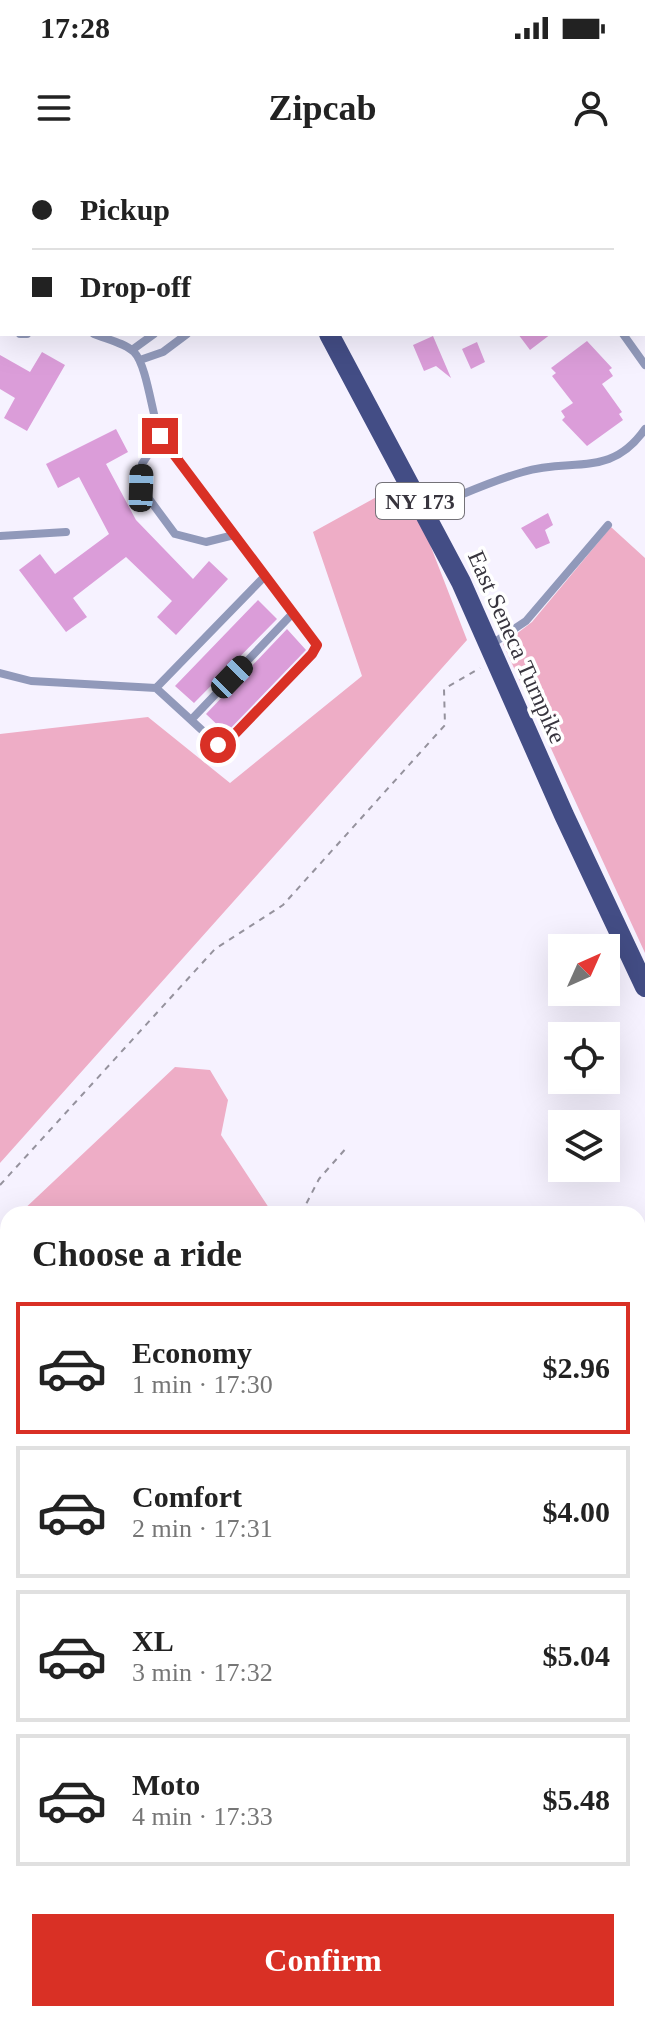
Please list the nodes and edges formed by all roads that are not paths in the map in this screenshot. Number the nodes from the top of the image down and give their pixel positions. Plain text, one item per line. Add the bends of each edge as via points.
1 (99, 336) edge
2 (151, 336) edge
3 (184, 336) edge
4 (330, 336) edge
5 (624, 336) edge
6 (132, 350) junction
7 (140, 360) junction
8 (645, 365) edge
9 (645, 429) edge
10 (160, 436) junction
11 (424, 509) junction
12 (608, 525) dead end
13 (66, 532) dead end
14 (234, 535) junction
15 (0, 536) edge
16 (265, 576) junction
17 (293, 613) junction
18 (492, 653) junction
19 (0, 673) edge
20 (156, 688) junction
21 (191, 720) junction
22 (645, 987) edge

1 - 6 lane
2 - 6 lane
3 - 7 lane
4 - 11 main road, East Seneca Turnpike / NY 173
5 - 8 lane
6 - 7 lane
7 - 10 lane
9 - 11 lane via 634,445 608,462 526,471
10 - 14 lane
10 - 14 lane via 142,464 141,488 175,534 206,542
11 - 18 main road, East Seneca Turnpike / NY 173
12 - 18 lane
13 - 15 lane
14 - 16 lane
16 - 17 lane
16 - 20 lane
17 - 21 lane
17 - 21 lane via 317,645 312,654 230,739 218,745
18 - 22 main road, East Seneca Turnpike / NY 173
19 - 20 lane via 31,681
20 - 21 lane

